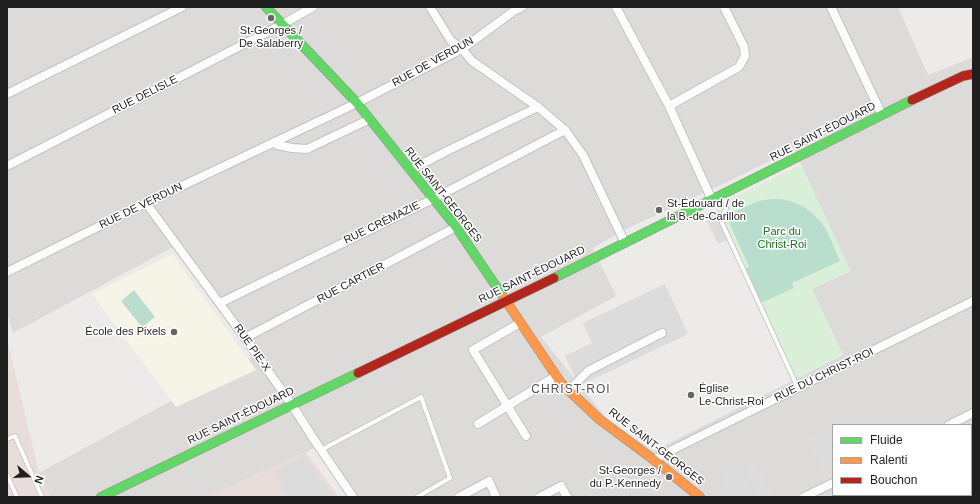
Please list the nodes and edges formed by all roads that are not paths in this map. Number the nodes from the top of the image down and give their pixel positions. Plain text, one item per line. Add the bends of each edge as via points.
1 (182, 7) edge
2 (266, 7) edge
3 (313, 7) edge
4 (430, 7) edge
5 (522, 7) edge
6 (616, 7) edge
7 (724, 7) edge
8 (831, 7) edge
9 (283, 24) junction
10 (462, 49) junction
11 (973, 74) edge
12 (7, 94) edge
13 (357, 103) junction
14 (538, 106) junction
15 (669, 106) junction
16 (882, 115) junction
17 (370, 119) junction
18 (565, 130) junction
19 (274, 142) junction
20 (7, 166) edge
21 (410, 170) junction
22 (723, 195) junction
23 (433, 199) junction
24 (712, 200) junction
25 (146, 204) junction
26 (456, 227) junction
27 (625, 243) junction
28 (7, 272) edge
29 (973, 301) edge
30 (505, 302) junction
31 (220, 303) junction
32 (520, 323) junction
33 (662, 333) dead end
34 (245, 338) junction
35 (556, 376) junction
36 (798, 388) junction
37 (568, 390) junction
38 (292, 405) junction
39 (507, 406) junction
40 (973, 413) edge
41 (478, 424) dead end
42 (951, 424) edge
43 (526, 436) dead end
44 (7, 440) edge
45 (321, 450) junction
46 (654, 460) junction
47 (7, 475) edge
48 (832, 483) edge
49 (17, 497) edge
50 (42, 497) edge
51 (101, 497) edge
52 (352, 497) edge
53 (418, 497) edge
54 (459, 497) edge
55 (496, 497) edge
56 (540, 497) edge
57 (567, 497) edge
58 (700, 497) edge
59 (804, 497) edge

1 - 12 street
2 - 9 street, RUE SAINT-GEORGES
3 - 9 street, RUE DELISLE
4 - 10 street via 451,41
5 - 10 street, RUE DE VERDUN
6 - 15 street
7 - 15 street via 744,47 745,56 739,67
8 - 16 street
9 - 13 street, RUE SAINT-GEORGES
9 - 20 street, RUE DELISLE
10 - 13 street, RUE DE VERDUN
10 - 14 street via 472,61
11 - 16 street, RUE SAINT-ÉDOUARD via 963,76
13 - 17 street, RUE SAINT-GEORGES
13 - 19 street, RUE DE VERDUN
14 - 18 street
14 - 21 street
15 - 24 street
16 - 22 street, RUE SAINT-ÉDOUARD
17 - 19 street via 307,149 292,148
17 - 21 street, RUE SAINT-GEORGES
18 - 23 street, RUE CRÉMAZIE
18 - 27 street via 583,155
19 - 25 street, RUE DE VERDUN
21 - 23 street, RUE SAINT-GEORGES
22 - 24 street, RUE SAINT-ÉDOUARD
22 - 36 lane via 726,209 722,223
23 - 26 street, RUE SAINT-GEORGES
23 - 31 street, RUE CRÉMAZIE
24 - 27 street, RUE SAINT-ÉDOUARD
25 - 28 street, RUE DE VERDUN
25 - 31 street, RUE PIE-X
26 - 30 street, RUE SAINT-GEORGES
26 - 34 street, RUE CARTIER
27 - 30 street, RUE SAINT-ÉDOUARD
29 - 36 street, RUE DU CHRIST-ROI
30 - 32 street, RUE SAINT-GEORGES
30 - 38 street, RUE SAINT-ÉDOUARD
31 - 34 street, RUE PIE-X
32 - 35 street, RUE SAINT-GEORGES
32 - 39 street via 473,350
33 - 37 street via 588,371
34 - 38 street, RUE PIE-X
35 - 37 street, RUE SAINT-GEORGES
35 - 39 street
36 - 46 street, RUE DU CHRIST-ROI
37 - 46 street, RUE SAINT-GEORGES via 599,419
38 - 45 street, RUE PIE-X
38 - 51 street, RUE SAINT-ÉDOUARD
39 - 41 street
39 - 43 street
40 - 42 street
44 - 50 lane via 15,436
45 - 52 street, RUE PIE-X
45 - 53 lane via 421,396 450,478
46 - 58 street, RUE SAINT-GEORGES
47 - 49 lane
48 - 59 street
54 - 55 street via 489,481
56 - 57 street via 561,486

